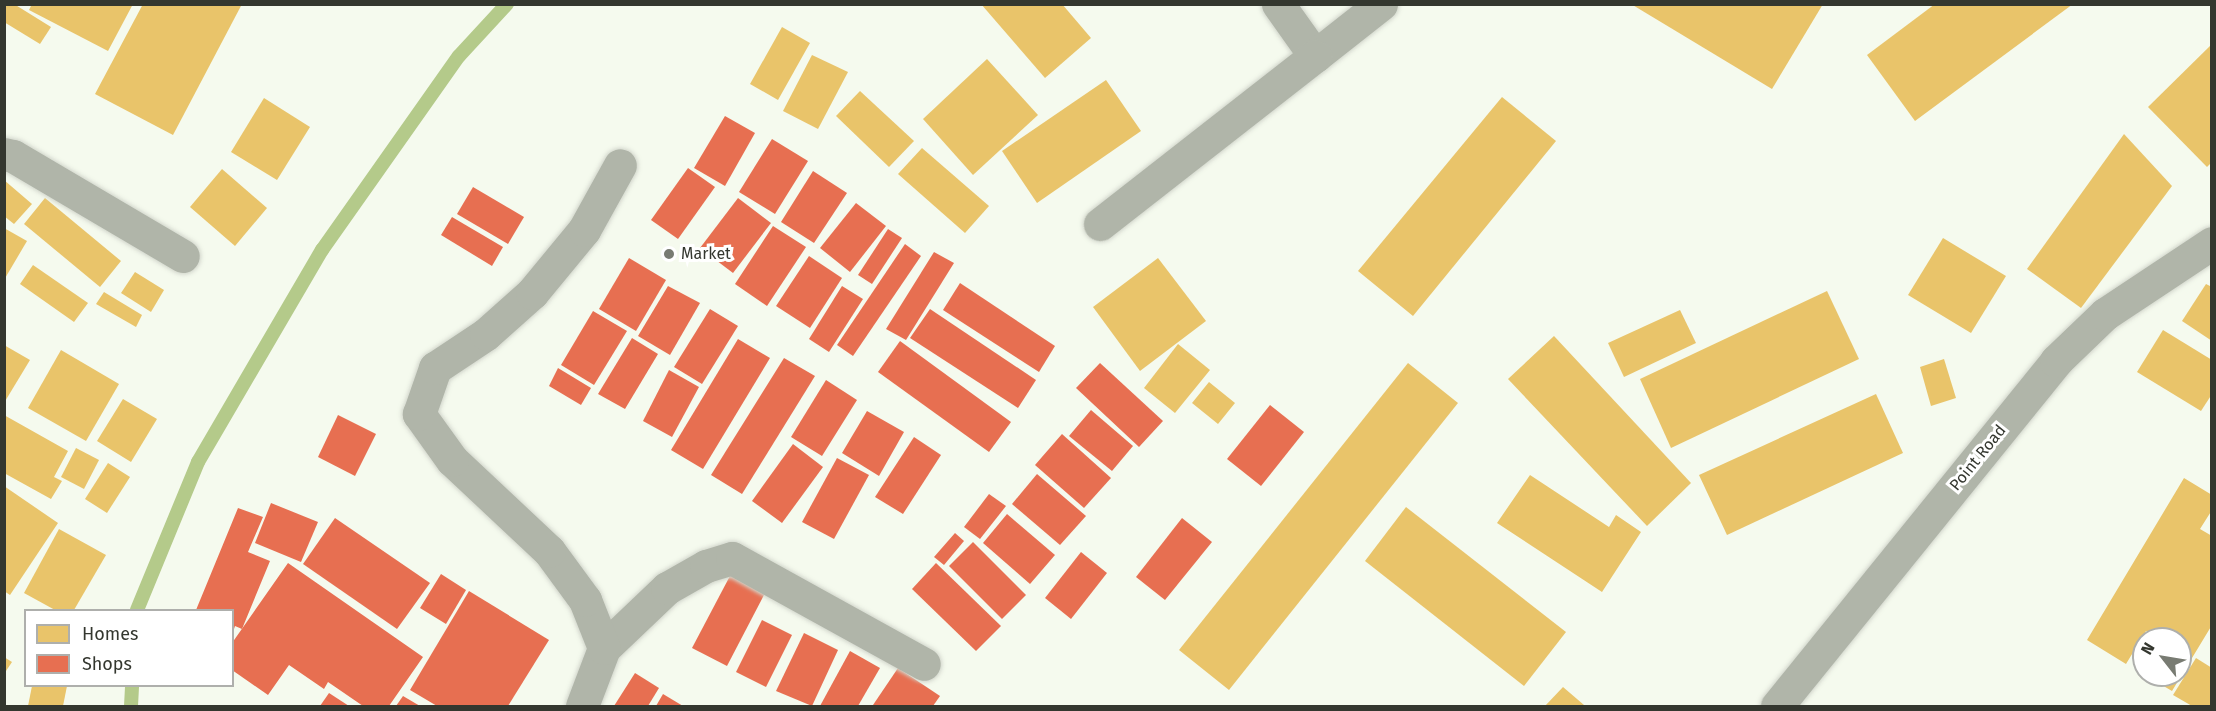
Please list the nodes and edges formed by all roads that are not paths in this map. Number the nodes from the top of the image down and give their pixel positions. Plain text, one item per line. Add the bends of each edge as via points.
1 (1278, 4) edge
2 (1381, 4) edge
3 (1316, 56) junction
4 (4, 154) edge
5 (620, 165) dead end
6 (1100, 224) dead end
7 (2211, 243) edge
8 (183, 256) dead end
9 (604, 648) junction
10 (924, 664) dead end
11 (582, 706) edge
12 (1777, 706) edge

1 - 3 street
2 - 3 street
3 - 6 street
4 - 8 street
5 - 9 street via 584,230 532,293 486,334 435,368 419,414 452,460 549,550 585,600
7 - 12 street, Point Road via 2105,314 2056,361
9 - 10 street via 667,588 706,566 732,558
9 - 11 street

